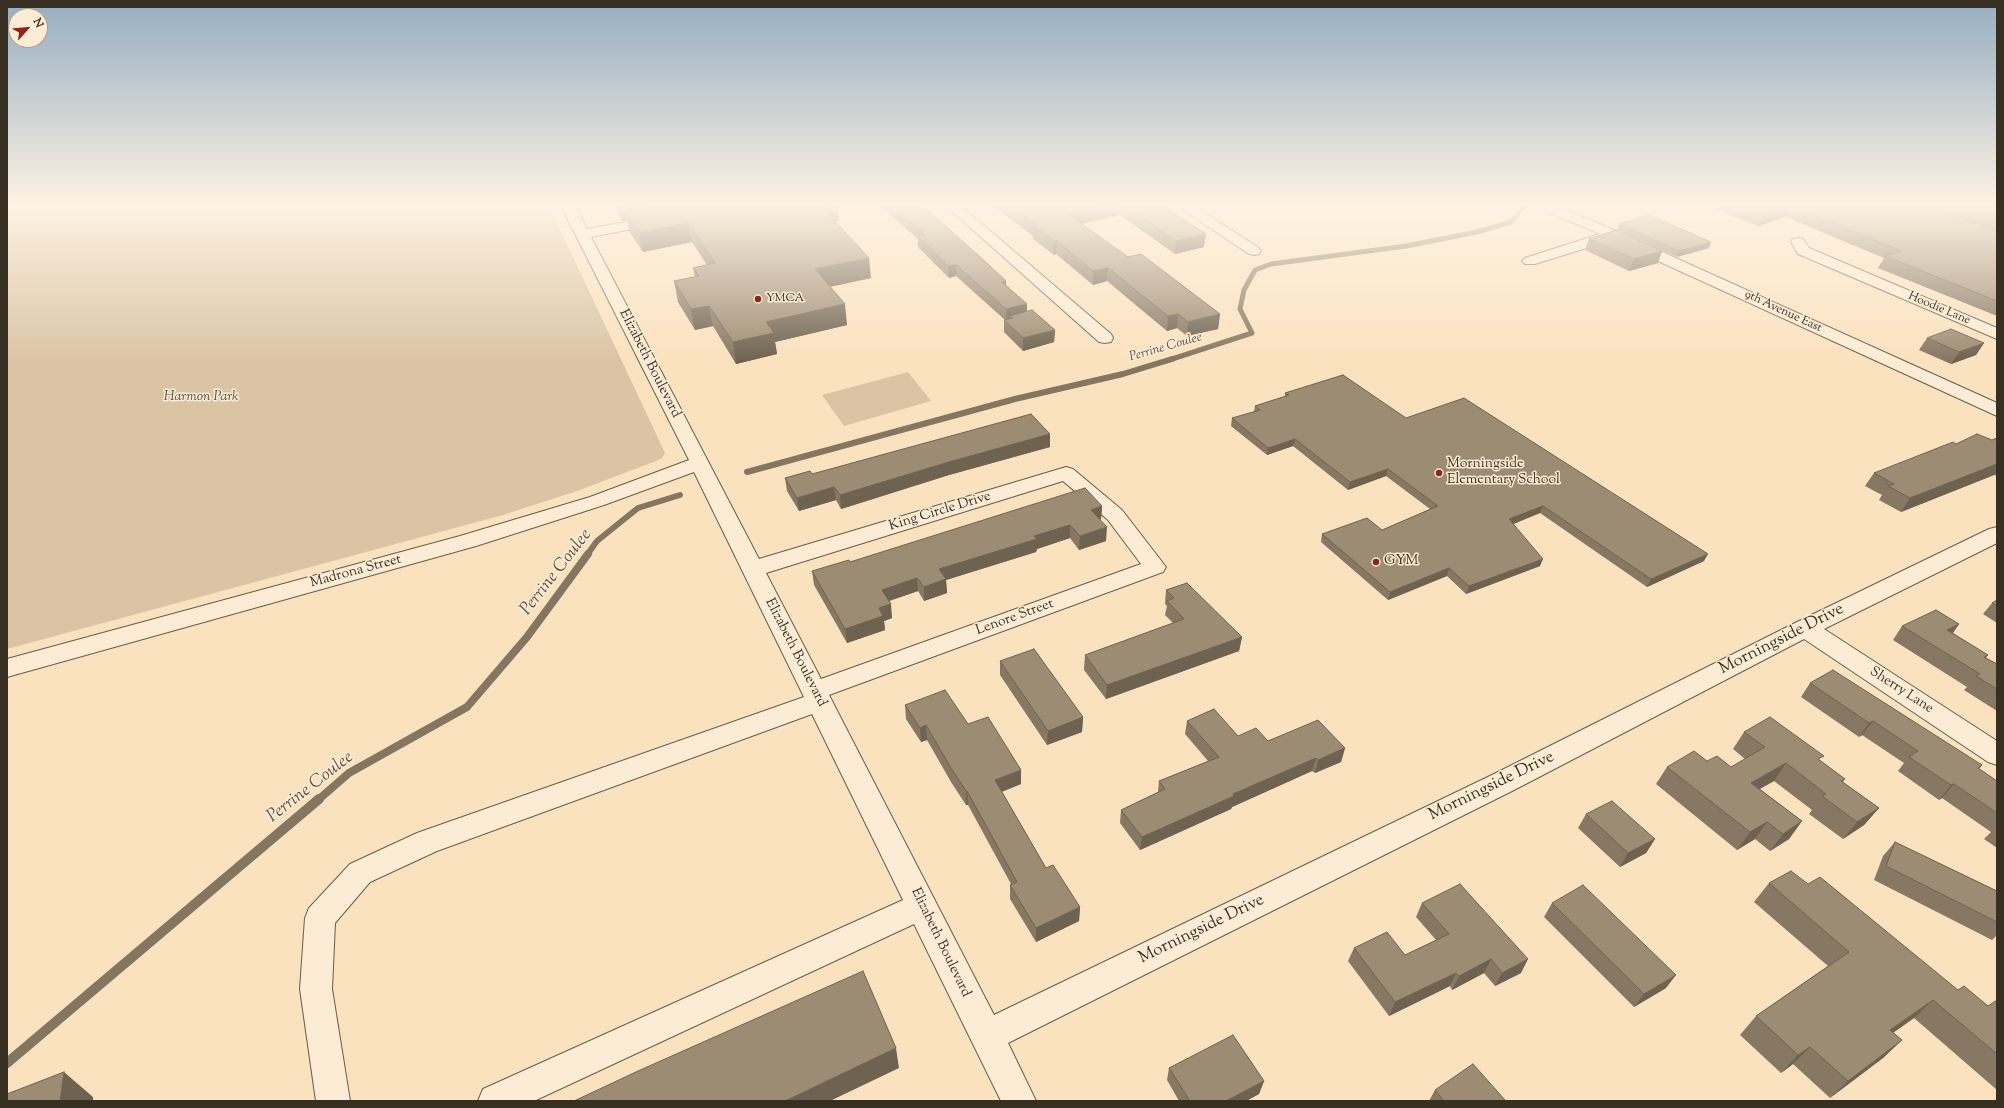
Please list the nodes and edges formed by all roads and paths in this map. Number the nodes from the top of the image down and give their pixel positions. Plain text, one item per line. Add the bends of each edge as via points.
1 (594, 258) edge
2 (1013, 258) edge
3 (1538, 258) edge
4 (1663, 258) edge
5 (1816, 258) edge
6 (1530, 260) dead end
7 (1997, 334) edge
8 (1105, 338) dead end
9 (1997, 410) edge
10 (700, 463) junction
11 (1115, 515) joint
12 (1997, 534) edge
13 (753, 569) junction
14 (1804, 628) junction
15 (7, 668) edge
16 (816, 696) junction
17 (1997, 755) edge
18 (922, 906) junction
19 (986, 1036) junction
20 (333, 1101) edge
21 (495, 1101) edge
22 (1019, 1101) edge

1 - 10 street, Elizabeth Boulevard
2 - 8 street
3 - 6 street
4 - 9 street, 9th Avenue East
5 - 7 street, Hoodie Lane
10 - 13 street, Elizabeth Boulevard
10 - 15 street, Madrona Street via 597,501 468,542
11 - 13 street, King Circle Drive via 1066,473
11 - 16 street, Lenore Street via 1155,567
12 - 14 street, Morningside Drive
13 - 16 street, Elizabeth Boulevard
14 - 17 street, Sherry Lane
14 - 19 street, Morningside Drive via 1504,782
16 - 18 street, Elizabeth Boulevard
16 - 20 street via 427,842 360,873 320,918 316,989
18 - 19 street, Elizabeth Boulevard
18 - 21 street
19 - 22 street, Elizabeth Boulevard

